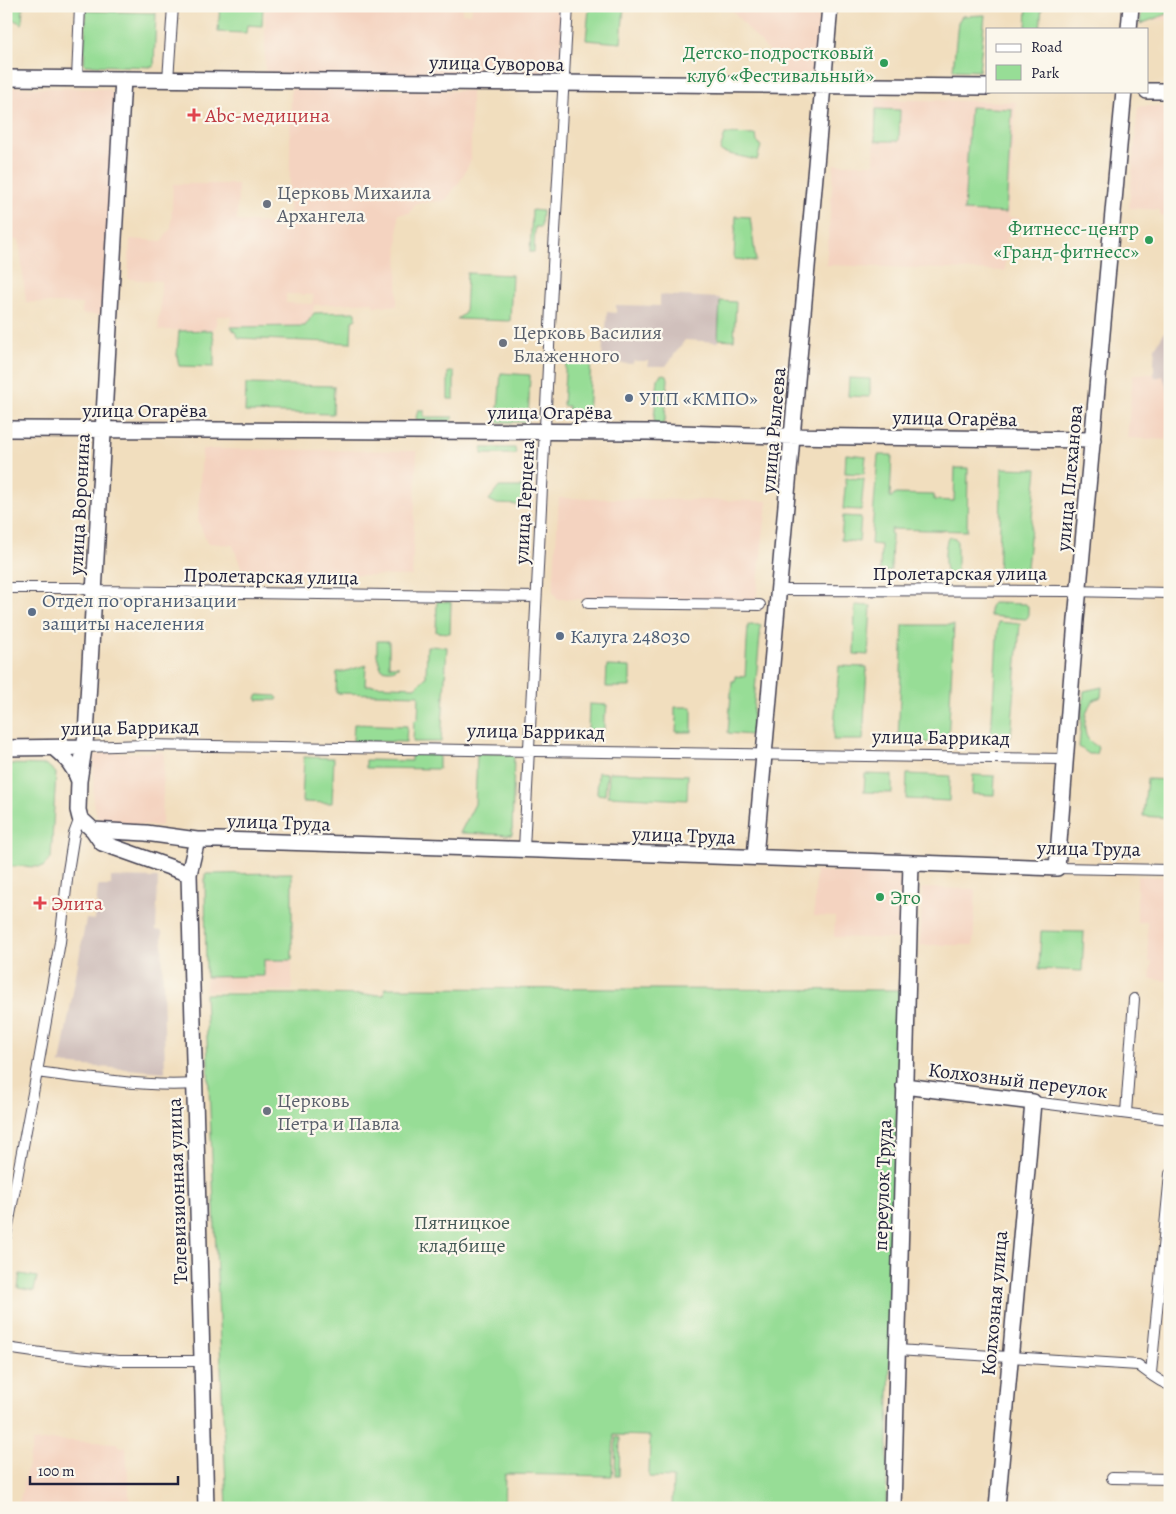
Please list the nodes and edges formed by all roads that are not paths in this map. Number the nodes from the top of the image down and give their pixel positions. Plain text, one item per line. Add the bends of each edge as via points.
1 (80, 6) edge
2 (172, 6) edge
3 (568, 6) edge
4 (830, 6) edge
5 (1131, 6) edge
6 (1129, 28) edge
7 (6, 78) edge
8 (77, 78) junction
9 (123, 79) junction
10 (168, 80) junction
11 (562, 84) junction
12 (822, 85) junction
13 (986, 87) edge
14 (1148, 91) edge
15 (1170, 91) edge
16 (1124, 92) edge
17 (6, 429) edge
18 (103, 430) junction
19 (545, 432) junction
20 (793, 436) junction
21 (1093, 440) junction
22 (6, 588) edge
23 (779, 590) junction
24 (94, 591) junction
25 (1079, 592) junction
26 (1170, 593) edge
27 (536, 597) junction
28 (588, 604) dead end
29 (760, 605) dead end
30 (86, 747) junction
31 (6, 748) edge
32 (54, 748) junction
33 (528, 750) junction
34 (764, 754) junction
35 (1064, 759) junction
36 (79, 781) junction
37 (86, 824) junction
38 (198, 840) junction
39 (524, 849) junction
40 (755, 857) junction
41 (911, 863) junction
42 (1056, 868) junction
43 (1170, 870) edge
44 (189, 874) junction
45 (1134, 999) dead end
46 (37, 1072) junction
47 (194, 1084) junction
48 (904, 1086) junction
49 (1033, 1102) junction
50 (1126, 1112) junction
51 (1170, 1119) edge
52 (1170, 1174) edge
53 (1170, 1180) edge
54 (6, 1236) edge
55 (6, 1348) edge
56 (897, 1350) junction
57 (1010, 1356) junction
58 (202, 1361) junction
59 (1151, 1373) junction
60 (1170, 1385) edge
61 (1112, 1478) dead end
62 (1170, 1479) edge
63 (206, 1508) edge
64 (893, 1508) edge
65 (997, 1508) edge

1 - 8 street
2 - 10 street
3 - 11 street, улица Герцена
4 - 12 street, улица Рылеева
5 - 6 street
7 - 8 street, улица Суворова
8 - 9 street, улица Суворова
9 - 10 street, улица Суворова
9 - 18 street, улица Воронина
10 - 11 street, улица Суворова
11 - 12 street, улица Суворова
11 - 19 street, улица Герцена
12 - 13 street, улица Суворова
12 - 20 street, улица Рылеева
14 - 15 street
16 - 21 street, улица Плеханова
17 - 18 street, улица Огарёва
18 - 19 street, улица Огарёва
18 - 24 street, улица Воронина
19 - 20 street, улица Огарёва
19 - 27 street, улица Герцена
20 - 21 street, улица Огарёва
20 - 23 street, улица Рылеева
21 - 25 street, улица Плеханова
22 - 24 street, Пролетарская улица via 80,588
23 - 25 street, Пролетарская улица
23 - 34 street, улица Рылеева
24 - 27 street, Пролетарская улица
24 - 30 street, улица Воронина
25 - 26 street, Пролетарская улица
25 - 35 street, улица Плеханова
27 - 33 street, улица Герцена
28 - 29 street
30 - 32 street, улица Баррикад
30 - 33 street, улица Баррикад
30 - 36 street, улица Воронина
31 - 32 street, улица Баррикад
32 - 36 street via 69,760
33 - 34 street, улица Баррикад
33 - 39 street, улица Герцена
34 - 35 street, улица Баррикад
34 - 40 street, улица Рылеева
35 - 42 street, улица Плеханова
36 - 37 street via 78,810
37 - 38 street, улица Труда
37 - 44 street via 102,843
37 - 46 street via 74,834 60,942
38 - 39 street, улица Труда
38 - 44 street, Телевизионная улица
39 - 40 street, улица Труда
40 - 41 street, улица Труда
41 - 42 street, улица Труда
41 - 48 street, переулок Труда
42 - 43 street, улица Труда
44 - 47 street, Телевизионная улица
45 - 50 street, Колхозный переулок
46 - 47 street via 144,1084
46 - 54 street
47 - 58 street, Телевизионная улица
48 - 49 street, Колхозный переулок
48 - 56 street, переулок Труда
49 - 50 street, Колхозный переулок
49 - 57 street, Колхозная улица
50 - 51 street, Колхозный переулок
52 - 53 street
53 - 59 street
55 - 58 street via 119,1361
56 - 57 street
56 - 64 street, переулок Труда
57 - 59 street via 1138,1365
57 - 65 street, Колхозная улица
58 - 63 street, Телевизионная улица
59 - 60 street via 1157,1380
61 - 62 street

